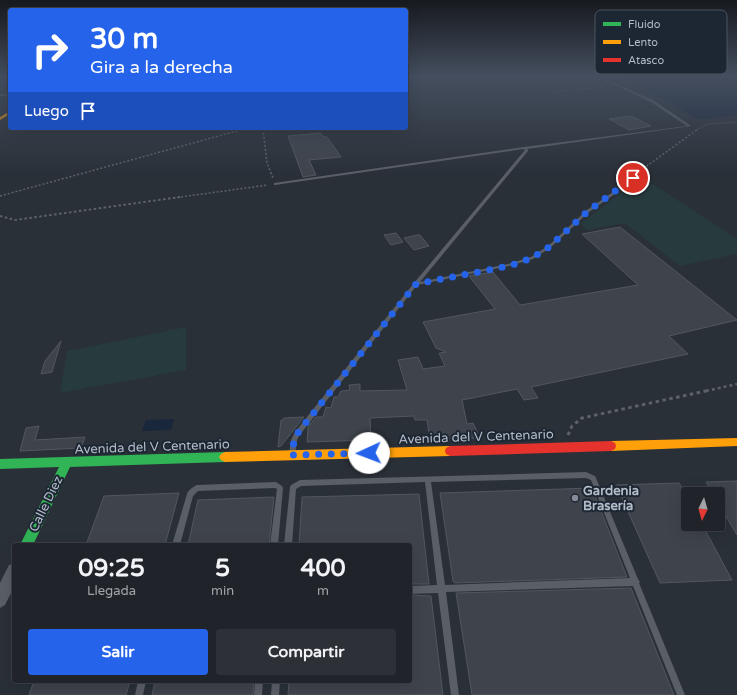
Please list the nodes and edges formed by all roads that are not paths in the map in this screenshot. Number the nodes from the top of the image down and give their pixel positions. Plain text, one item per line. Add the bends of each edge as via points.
1 (663, 108) edge
2 (524, 148) junction
3 (275, 184) road end
4 (617, 191) road end
5 (416, 284) junction
6 (737, 442) edge
7 (292, 455) junction
8 (66, 462) junction
9 (0, 464) edge
10 (428, 480) junction
11 (27, 543) edge
12 (177, 543) edge
13 (274, 543) edge
14 (288, 543) edge
15 (12, 574) edge
16 (636, 582) junction
17 (442, 589) junction
18 (412, 590) edge
19 (0, 600) edge
20 (142, 683) edge
21 (259, 683) edge
22 (276, 683) edge
23 (139, 695) edge
24 (258, 695) edge
25 (275, 695) edge
26 (455, 695) edge
27 (681, 695) edge

1 - 2 lane via 690,126
2 - 3 lane
2 - 5 lane via 527,150
4 - 5 lane via 588,211 549,247 532,258 509,266
5 - 7 lane via 297,434
6 - 7 main road, Avenida del V Centenario
7 - 8 main road, Avenida del V Centenario
8 - 9 main road, Avenida del V Centenario
8 - 11 main road, Calle Diez
10 - 14 lane via 300,482 293,487
10 - 16 lane via 586,475 593,478
10 - 17 lane
12 - 13 lane via 190,494 197,488 276,485 280,488
15 - 19 street
16 - 17 lane
16 - 27 lane
17 - 18 lane
17 - 26 lane
20 - 23 lane
21 - 24 lane
22 - 25 lane

